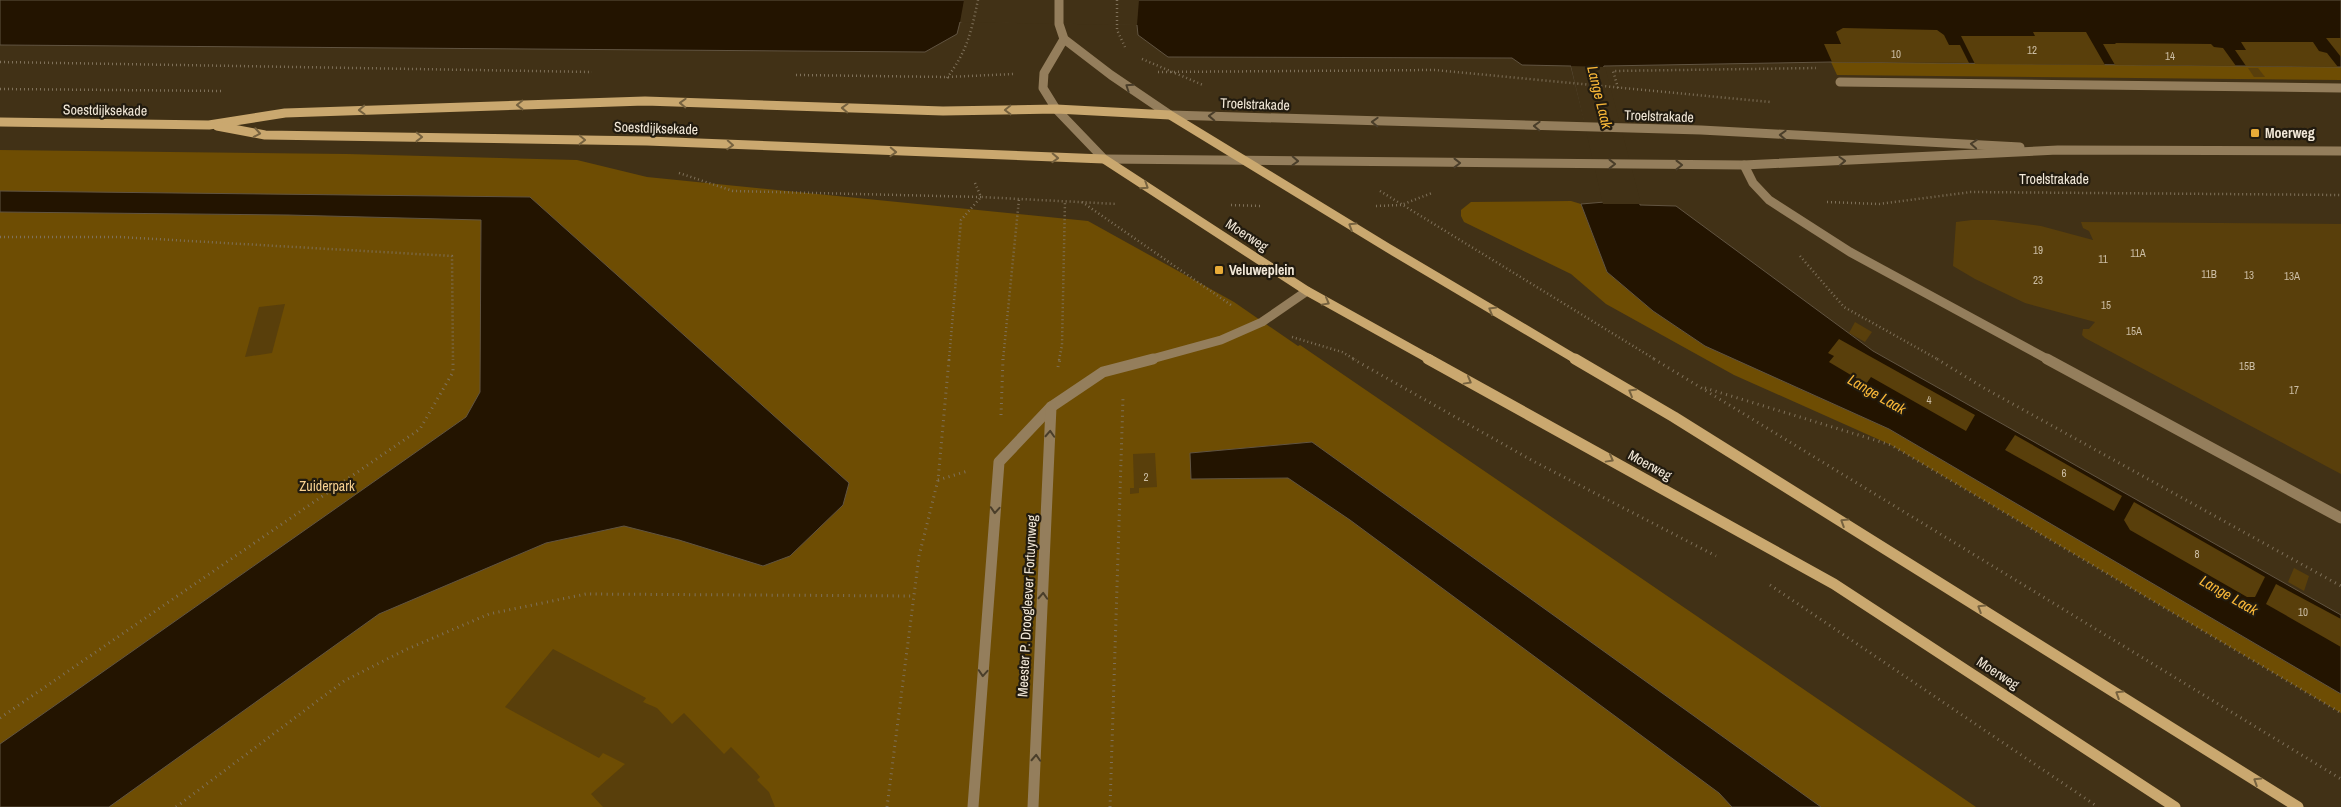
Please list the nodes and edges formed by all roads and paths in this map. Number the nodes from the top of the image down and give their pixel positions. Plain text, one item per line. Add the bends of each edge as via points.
1 (978, 0) edge
2 (1059, 0) edge
3 (1117, 0) edge
4 (1116, 25) dead end
5 (1064, 39) junction
6 (0, 62) edge
7 (1167, 71) dead end
8 (597, 72) dead end
9 (786, 74) dead end
10 (1840, 82) joint
11 (1610, 87) dead end
12 (1618, 88) dead end
13 (2341, 88) edge
14 (1056, 109) junction
15 (1170, 115) junction
16 (0, 122) edge
17 (209, 125) junction
18 (2058, 150) junction
19 (2341, 151) edge
20 (1104, 159) junction
21 (1246, 160) junction
22 (1744, 165) junction
23 (2341, 194) edge
24 (982, 197) dead end
25 (1065, 201) junction
26 (1081, 202) junction
27 (1824, 202) dead end
28 (1124, 204) dead end
29 (1223, 205) dead end
30 (1263, 206) dead end
31 (1372, 206) dead end
32 (1808, 225) junction
33 (0, 236) edge
34 (1307, 291) junction
35 (1262, 322) junction
36 (1293, 337) junction
37 (1284, 340) dead end
38 (1700, 387) junction
39 (1131, 395) dead end
40 (1051, 407) junction
41 (999, 462) junction
42 (2341, 518) edge
43 (1724, 560) dead end
44 (1767, 584) dead end
45 (2341, 586) edge
46 (914, 596) junction
47 (2341, 713) edge
48 (0, 718) edge
49 (2341, 779) edge
50 (176, 807) edge
51 (887, 807) edge
52 (973, 807) edge
53 (1034, 807) edge
54 (1110, 807) edge
55 (2098, 807) edge
56 (2175, 807) edge
57 (2298, 807) edge

1 - 9 path via 970,37 961,59 947,77
2 - 5 street via 1059,24
3 - 4 path
5 - 14 street via 1044,73 1043,88
15 -> 5 street
6 - 8 path
7 - 11 path via 1435,70
10 - 12 path via 1817,68 1613,71
10 - 13 street
14 - 15 main road
14 -> 17 main road, Soestdijksekade via 943,111 645,101 285,113
14 - 20 street
18 -> 15 street, Troelstrakade via 1936,141 1621,128
15 - 21 main road
16 - 17 main road, Soestdijksekade
17 -> 20 main road, Soestdijksekade via 265,135 646,141
18 - 19 street, Troelstrakade
22 -> 18 street, Troelstrakade
20 - 21 street
20 -> 34 main road, Moerweg
21 -> 22 street, Troelstrakade
57 -> 21 main road via 1674,417
22 - 32 street via 1753,183 1769,200
23 - 27 path, Troelstrakade via 1971,192 1879,204
24 - 46 path via 961,220 938,480 919,556
25 - 26 path
25 - 40 path via 1062,345
25 - 41 path via 1019,199 1004,344
26 - 28 path
26 - 35 path via 1195,282
29 - 30 path
31 - 38 path via 1401,205
32 - 42 street via 1850,252
32 - 45 path via 1791,246 1844,307
33 - 48 path via 120,237 452,256 453,372 420,429
34 - 35 street
34 -> 56 main road, Moerweg via 1834,584
35 - 36 path
35 - 40 street via 1221,340 1103,372
36 - 37 path
36 - 43 path via 1342,352 1534,461
38 - 47 path via 1891,445
38 - 49 path
39 - 54 path via 1122,398
40 - 41 street
53 -> 40 street, Meester P. Droogleever Fortuynweg
41 -> 52 street
44 - 55 path
46 - 50 path via 586,594 489,614 405,650 344,681
46 - 51 path

